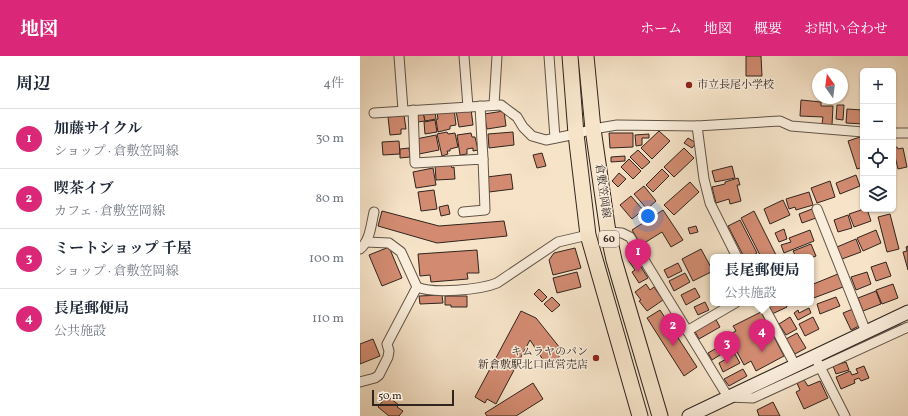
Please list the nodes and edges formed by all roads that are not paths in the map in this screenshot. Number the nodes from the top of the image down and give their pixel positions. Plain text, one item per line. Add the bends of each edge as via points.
1 (399, 56) edge
2 (464, 56) edge
3 (497, 56) edge
4 (550, 56) edge
5 (570, 56) edge
6 (586, 56) edge
7 (494, 105) junction
8 (480, 106) junction
9 (468, 107) junction
10 (403, 110) junction
11 (413, 110) junction
12 (374, 113) dead end
13 (697, 126) junction
14 (593, 129) junction
15 (860, 132) edge
16 (896, 133) edge
17 (908, 133) edge
18 (576, 134) junction
19 (555, 138) junction
20 (483, 159) junction
21 (817, 209) dead end
22 (374, 212) dead end
23 (463, 212) dead end
24 (608, 232) junction
25 (588, 235) junction
26 (363, 245) edge
27 (736, 254) edge
28 (417, 287) junction
29 (730, 306) edge
30 (764, 306) edge
31 (908, 312) edge
32 (908, 328) edge
33 (687, 331) junction
34 (866, 332) junction
35 (818, 362) junction
36 (794, 365) junction
37 (360, 382) edge
38 (728, 397) junction
39 (640, 416) edge
40 (660, 416) edge
41 (689, 416) edge
42 (845, 416) edge

1 - 10 street
2 - 9 street
3 - 7 street
4 - 19 street
5 - 18 main road, 倉敷笠岡線 / 60
6 - 14 main road, 倉敷笠岡線 / 60
7 - 8 street
7 - 19 street via 509,109 532,136 546,140
8 - 9 street
8 - 20 street
9 - 11 street
10 - 11 street
10 - 12 street
11 - 20 street via 415,163
13 - 14 street via 617,125
13 - 15 street via 780,121 791,126
13 - 27 street via 704,180 710,203
14 - 18 street
14 - 24 main road, 倉敷笠岡線 / 60
16 - 17 street
18 - 19 street
18 - 25 main road, 倉敷笠岡線 / 60
20 - 23 street via 485,210
21 - 34 street
22 - 26 street
24 - 33 street via 622,233 630,237
24 - 40 main road, 倉敷笠岡線 / 60
25 - 28 street via 558,242 488,286 465,290 424,290
25 - 39 main road, 倉敷笠岡線 / 60
26 - 28 street via 389,243 401,252
28 - 37 street via 387,344 388,356 379,375
29 - 33 street
30 - 36 street
31 - 34 street
32 - 35 street
33 - 38 street
34 - 35 street
35 - 36 street
35 - 38 street via 753,398
35 - 42 street
36 - 38 street
38 - 41 street

